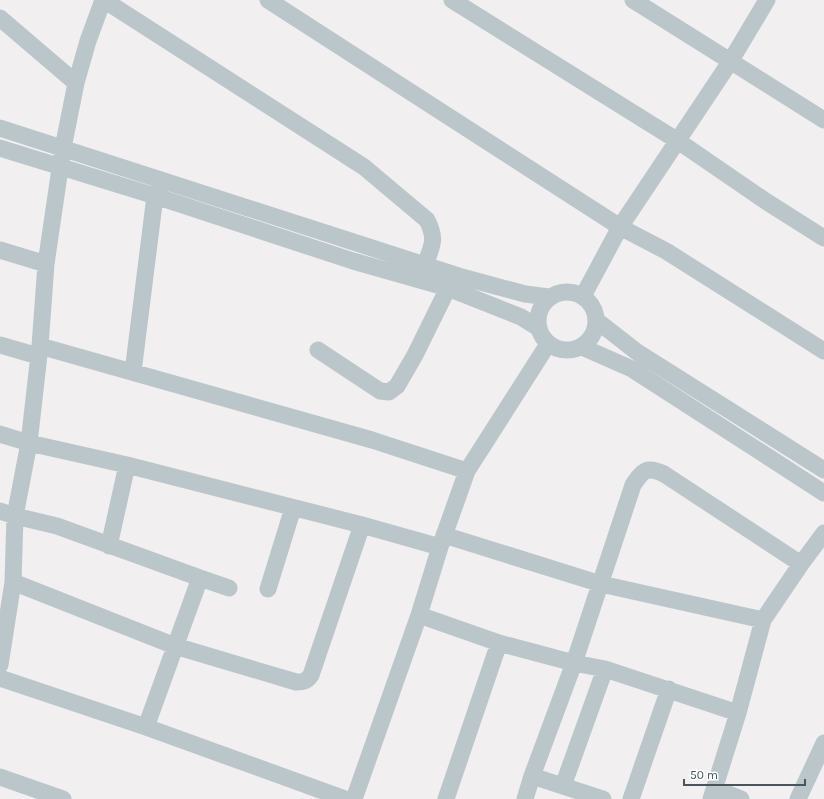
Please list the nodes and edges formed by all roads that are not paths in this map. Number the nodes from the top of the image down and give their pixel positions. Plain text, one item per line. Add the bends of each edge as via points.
1 (103, 0) edge
2 (268, 0) edge
3 (452, 0) edge
4 (633, 0) edge
5 (767, 0) edge
6 (0, 18) edge
7 (730, 62) junction
8 (76, 83) junction
9 (824, 120) edge
10 (0, 128) edge
11 (678, 141) junction
12 (0, 148) edge
13 (63, 148) junction
14 (61, 167) junction
15 (161, 179) junction
16 (155, 196) junction
17 (620, 227) junction
18 (824, 238) edge
19 (0, 250) edge
20 (46, 264) junction
21 (425, 265) junction
22 (448, 288) junction
23 (582, 296) junction
24 (549, 297) junction
25 (596, 320) junction
26 (537, 327) junction
27 (0, 344) edge
28 (548, 344) junction
29 (582, 347) junction
30 (318, 350) dead end
31 (39, 351) junction
32 (824, 351) edge
33 (133, 372) junction
34 (0, 434) edge
35 (29, 443) junction
36 (127, 465) junction
37 (824, 470) edge
38 (466, 471) junction
39 (824, 493) edge
40 (293, 508) junction
41 (8, 514) edge
42 (362, 525) junction
43 (824, 533) edge
44 (442, 541) junction
45 (109, 546) junction
46 (801, 564) junction
47 (200, 578) junction
48 (601, 584) junction
49 (229, 588) dead end
50 (8, 589) edge
51 (268, 589) dead end
52 (420, 615) junction
53 (763, 620) junction
54 (499, 643) junction
55 (175, 646) junction
56 (574, 663) junction
57 (0, 665) edge
58 (605, 669) junction
59 (0, 678) edge
60 (669, 689) junction
61 (738, 713) junction
62 (146, 727) junction
63 (824, 743) edge
64 (532, 776) junction
65 (0, 777) edge
66 (563, 786) junction
67 (33, 794) edge
68 (713, 794) edge
69 (63, 799) edge
70 (345, 799) edge
71 (354, 799) edge
72 (446, 799) edge
73 (525, 799) edge
74 (603, 799) edge
75 (631, 799) edge
76 (741, 799) edge
77 (798, 799) edge

1 - 8 street
1 - 21 street via 364,167 427,220 433,232 433,239
2 - 17 street
3 - 11 street
4 - 7 street
5 - 7 street
6 - 8 street
7 - 9 street
7 - 11 street
8 - 13 street
10 - 13 street
11 - 17 street
11 - 18 street
12 - 14 street
13 - 14 street
13 - 15 street
14 - 16 street
14 - 20 street
15 - 16 street
15 - 21 street
16 - 22 street via 353,261
16 - 33 street
17 - 23 street
17 - 32 street via 666,251
19 - 20 street
20 - 31 street
21 - 24 street via 512,291
22 - 26 street via 520,317
22 - 30 street via 415,355 397,386 389,392 380,391
23 - 24 street via 566,292
23 - 25 street via 590,302
24 - 26 street via 538,315
25 - 29 street via 590,340
25 - 37 street via 637,352
26 - 28 street
27 - 31 street
28 - 29 street via 564,351
28 - 38 street
29 - 39 street via 632,369
31 - 33 street
31 - 35 street
33 - 38 street via 372,440
34 - 35 street
35 - 36 street
35 - 41 street
36 - 40 street
36 - 45 street
38 - 44 street
40 - 42 street
40 - 51 street
41 - 45 street via 57,526
41 - 50 street
42 - 44 street
42 - 55 street via 307,681 296,682
43 - 46 street
44 - 48 street
44 - 52 street
45 - 47 street
46 - 48 street via 664,474 646,470 633,485
46 - 53 street
47 - 49 street
47 - 55 street
48 - 53 street
48 - 56 street
50 - 55 street
50 - 57 street
52 - 54 street
52 - 71 street
53 - 61 street
54 - 56 street
54 - 72 street
55 - 62 street
56 - 58 street
56 - 64 street
58 - 60 street
58 - 66 street
59 - 62 street
60 - 61 street
60 - 75 street
61 - 68 street
62 - 70 street
63 - 77 street
64 - 66 street
64 - 73 street
65 - 67 street
66 - 74 street
67 - 69 street
68 - 76 street

